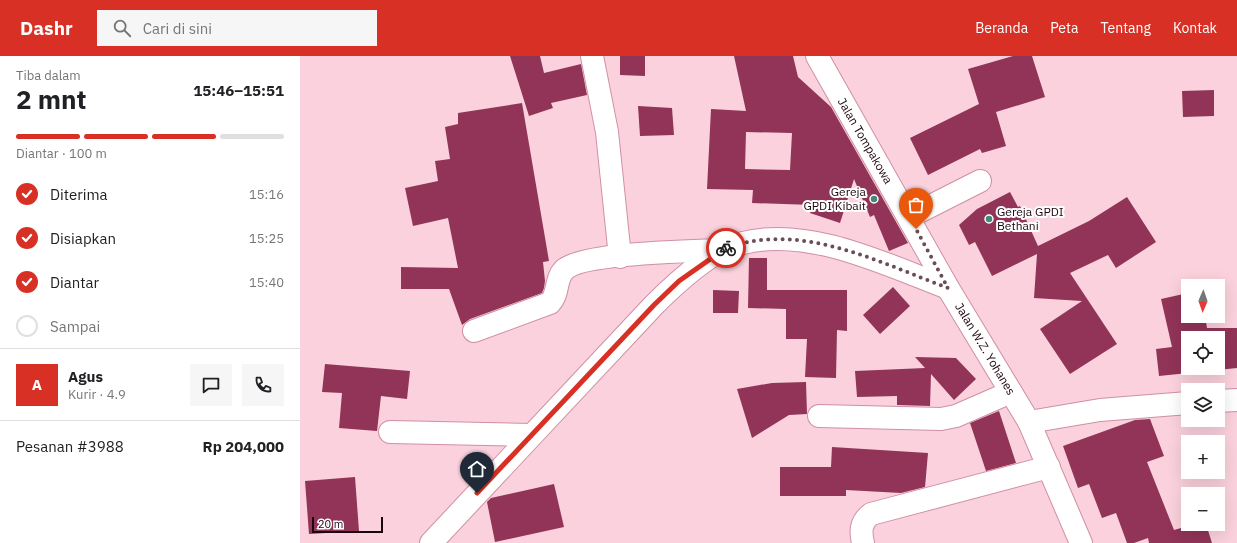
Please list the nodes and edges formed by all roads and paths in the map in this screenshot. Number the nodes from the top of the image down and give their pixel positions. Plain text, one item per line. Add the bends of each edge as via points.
1 (592, 56) edge
2 (816, 56) edge
3 (980, 181) dead end
4 (909, 217) junction
5 (721, 250) junction
6 (620, 257) junction
7 (948, 288) junction
8 (474, 331) dead end
9 (1011, 392) junction
10 (1237, 400) edge
11 (1225, 401) edge
12 (1181, 404) edge
13 (819, 416) dead end
14 (1029, 422) junction
15 (390, 432) dead end
16 (531, 435) junction
17 (1049, 468) junction
18 (431, 543) edge
19 (863, 543) edge
20 (1081, 543) edge

1 - 6 street via 607,132
2 - 4 street, Jalan Tompakowa
3 - 4 street
4 - 7 street, Jalan Tompakowa
5 - 6 street via 661,252
5 - 7 street via 756,240 796,239 827,245
5 - 16 street via 679,281 654,305
6 - 8 street via 571,265 559,278 556,293 550,303
7 - 9 street, Jalan W.Z. Yohanes
9 - 13 street via 956,416 941,419
9 - 14 street, Jalan W.Z. Yohanes
10 - 11 street
12 - 14 street via 1100,410
14 - 17 street, Jalan W.Z. Yohanes
15 - 16 street
16 - 18 street
17 - 19 street via 872,514 861,530
17 - 20 street, Jalan W.Z. Yohanes

